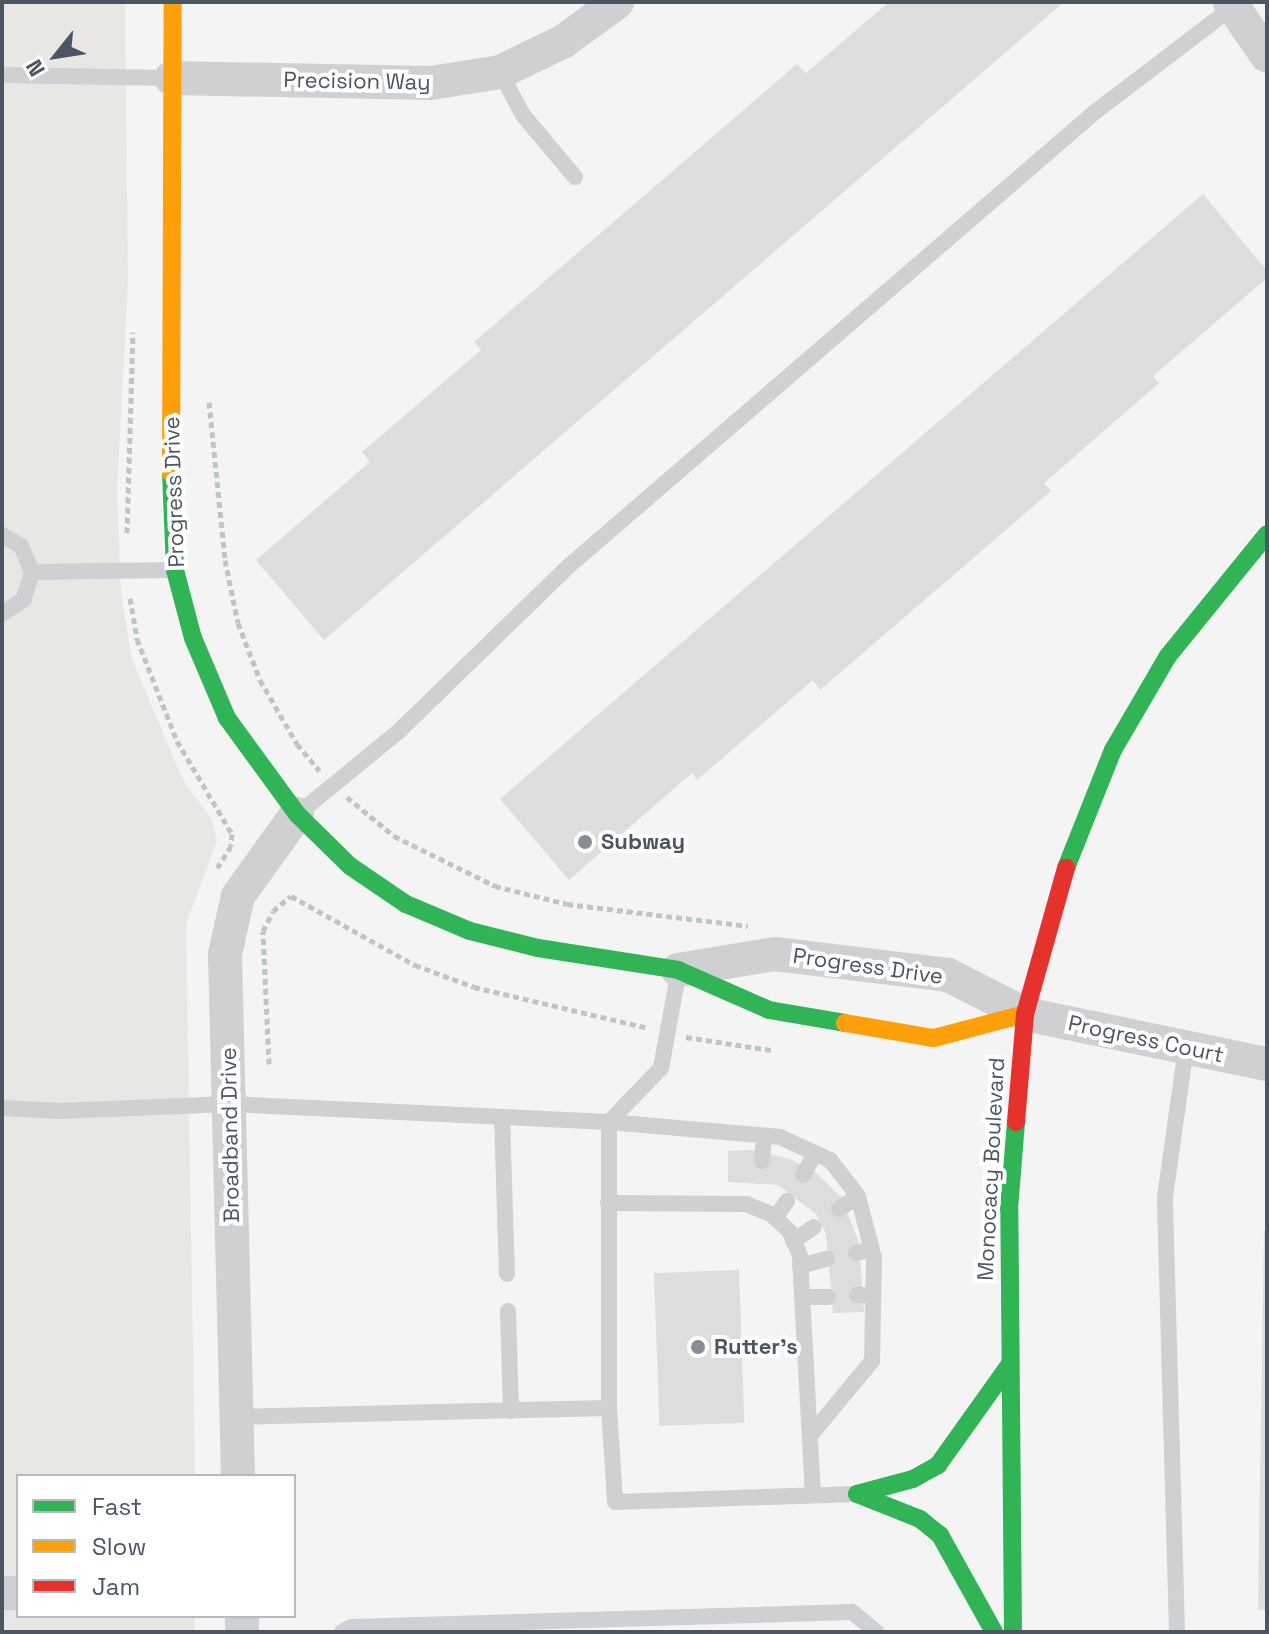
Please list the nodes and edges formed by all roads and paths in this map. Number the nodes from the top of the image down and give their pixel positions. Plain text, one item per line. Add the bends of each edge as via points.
1 (173, 2) edge
2 (617, 2) edge
3 (1231, 4) edge
4 (1266, 52) edge
5 (500, 72) junction
6 (2, 75) edge
7 (171, 78) junction
8 (575, 177) dead end
9 (206, 387) dead end
10 (1267, 534) edge
11 (2, 535) edge
12 (175, 570) junction
13 (32, 572) junction
14 (130, 598) dead end
15 (2, 614) edge
16 (332, 784) junction
17 (297, 814) junction
18 (214, 875) dead end
19 (752, 927) dead end
20 (678, 970) junction
21 (1025, 1014) junction
22 (671, 1033) junction
23 (1186, 1047) junction
24 (782, 1051) dead end
25 (269, 1064) dead end
26 (1267, 1064) edge
27 (229, 1104) junction
28 (2, 1108) edge
29 (502, 1117) junction
30 (609, 1122) junction
31 (764, 1136) junction
32 (815, 1153) junction
33 (762, 1161) dead end
34 (803, 1175) dead end
35 (858, 1196) junction
36 (787, 1201) dead end
37 (608, 1203) junction
38 (839, 1209) dead end
39 (775, 1218) junction
40 (814, 1227) dead end
41 (793, 1241) junction
42 (827, 1259) dead end
43 (800, 1266) junction
44 (507, 1274) dead end
45 (802, 1297) junction
46 (828, 1297) dead end
47 (508, 1311) dead end
48 (1010, 1364) junction
49 (609, 1408) junction
50 (511, 1411) junction
51 (237, 1417) junction
52 (810, 1436) junction
53 (238, 1474) edge
54 (813, 1494) junction
55 (857, 1494) junction
56 (596, 1626) edge
57 (342, 1632) edge
58 (877, 1632) edge
59 (994, 1632) edge
60 (1013, 1632) edge
61 (1177, 1632) edge

1 - 7 street, Progress Drive
2 - 5 street, Precision Way via 564,41
3 - 4 street
3 - 16 lane via 963,225 570,565 398,732
5 - 7 street, Precision Way via 431,83
5 - 8 lane via 523,115
6 - 7 lane
7 - 12 street, Progress Drive
9 - 16 path via 216,432 225,560 238,623 260,680 297,744
10 - 21 street, Monocacy Boulevard via 1168,656 1113,750 1074,841
11 - 13 lane via 21,546
12 - 13 lane
12 - 17 street, Progress Drive via 193,638 227,718
13 - 15 lane via 24,599
14 - 18 path via 137,639 171,729 232,834
16 - 17 lane
16 - 19 path via 394,836 495,886 567,904
17 - 20 street, Progress Drive via 350,866 406,904 470,931 538,948
17 - 27 street, Broadband Drive via 238,896 225,954
20 - 21 street, Progress Drive via 775,954 948,975
20 - 21 street, Progress Drive via 769,1010 934,1038
20 - 22 lane
21 - 23 street, Progress Court
21 - 48 street, Monocacy Boulevard via 1010,1193
22 - 24 path
22 - 25 path via 459,981 415,965 291,896 273,911 263,931
22 - 30 lane via 661,1068
23 - 26 street, Progress Court
23 - 61 lane via 1165,1197
27 - 28 lane via 61,1111
27 - 29 lane
27 - 51 street, Broadband Drive
29 - 30 lane
29 - 44 lane
30 - 31 lane
30 - 37 lane
31 - 32 lane
31 - 33 lane
32 - 34 lane
32 - 35 lane via 830,1160
35 - 38 lane
35 - 52 lane via 872,1361
36 - 39 lane
37 - 39 lane via 757,1198
37 - 49 lane
39 - 41 lane
40 - 41 lane
41 - 43 lane
42 - 43 lane
43 - 45 lane
45 - 46 lane
45 - 52 lane
47 - 50 lane
48 - 55 street via 938,1465 913,1479
48 - 60 street, Monocacy Boulevard
49 - 50 lane
49 - 54 lane via 615,1502
50 - 51 lane
51 - 53 street, Broadband Drive
52 - 54 lane
54 - 55 lane
55 - 59 street via 920,1519 940,1535
56 - 57 lane via 351,1627
56 - 58 lane via 852,1612

